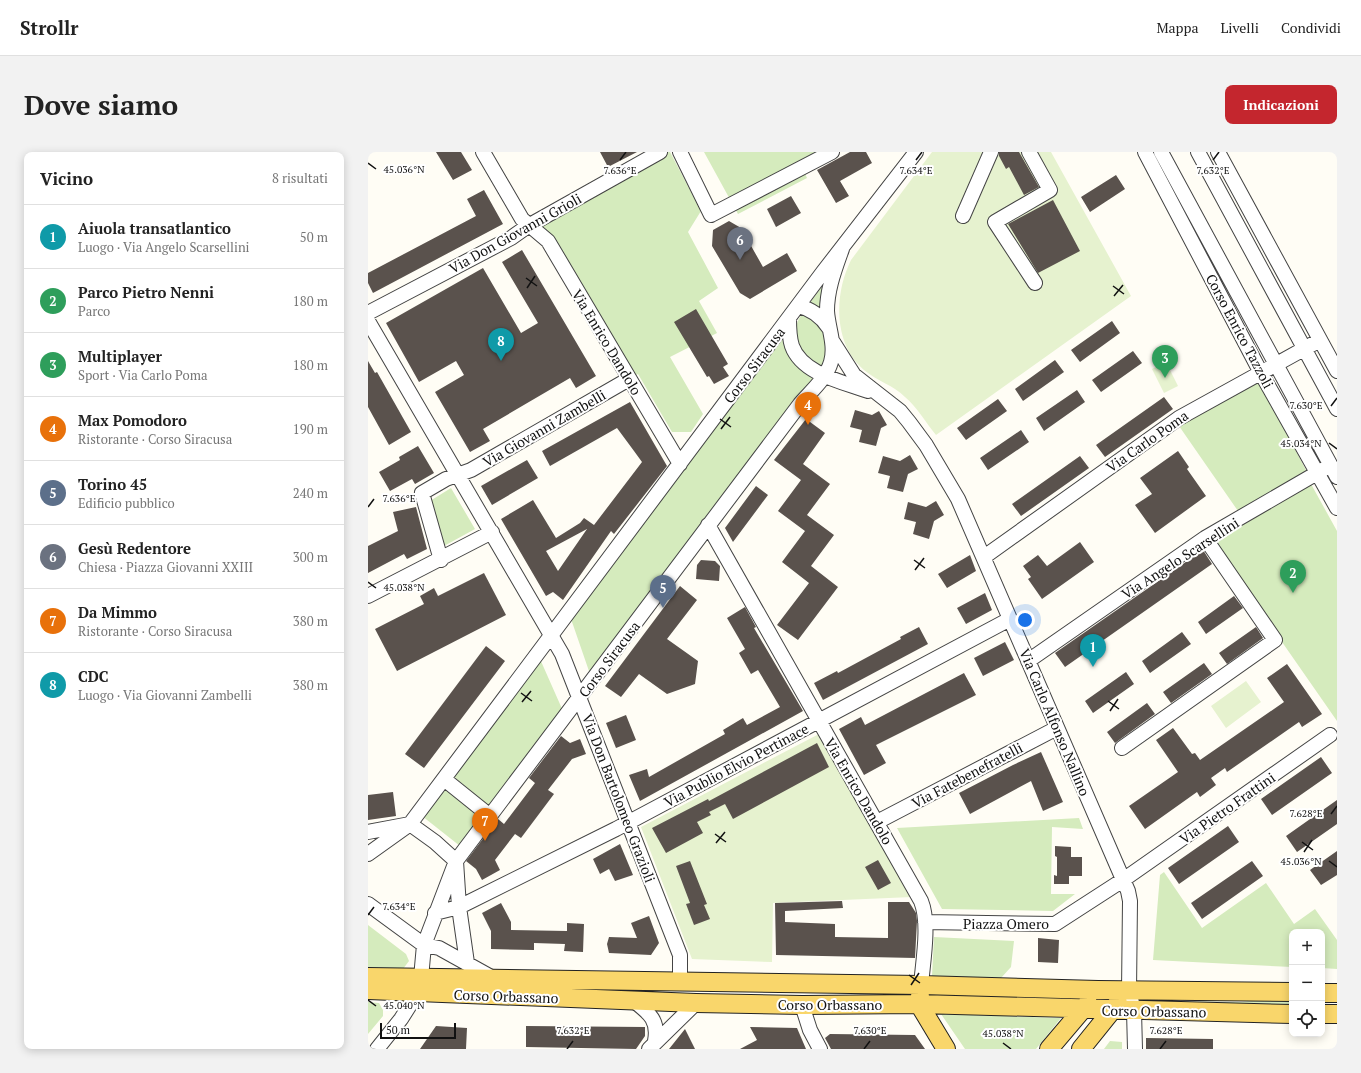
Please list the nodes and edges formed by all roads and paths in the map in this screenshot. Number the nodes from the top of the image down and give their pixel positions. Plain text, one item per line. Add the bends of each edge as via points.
1 (483, 152) edge
2 (660, 152) edge
3 (680, 152) edge
4 (832, 152) edge
5 (916, 152) edge
6 (991, 152) edge
7 (1029, 152) edge
8 (1145, 152) edge
9 (1161, 152) edge
10 (1198, 152) edge
11 (1218, 152) edge
12 (963, 216) dead end
13 (528, 226) junction
14 (842, 249) junction
15 (1034, 284) dead end
16 (798, 306) junction
17 (368, 313) edge
18 (789, 318) junction
19 (368, 321) edge
20 (830, 335) junction
21 (1320, 340) junction
22 (1304, 348) junction
23 (1276, 364) junction
24 (1337, 371) edge
25 (1261, 373) junction
26 (825, 375) junction
27 (630, 379) junction
28 (878, 395) junction
29 (1337, 409) edge
30 (680, 464) junction
31 (1335, 468) edge
32 (1317, 472) junction
33 (458, 475) junction
34 (1337, 508) edge
35 (708, 525) junction
36 (492, 532) junction
37 (1206, 538) junction
38 (984, 557) junction
39 (441, 560) junction
40 (368, 596) edge
41 (1010, 619) junction
42 (552, 636) junction
43 (1028, 661) junction
44 (579, 698) junction
45 (819, 720) junction
46 (1058, 728) junction
47 (1330, 736) dead end
48 (1122, 748) dead end
49 (444, 779) junction
50 (490, 816) junction
51 (628, 822) junction
52 (877, 822) junction
53 (410, 824) junction
54 (368, 832) edge
55 (368, 854) edge
56 (456, 861) junction
57 (1123, 880) junction
58 (368, 904) edge
59 (459, 907) junction
60 (435, 913) junction
61 (925, 922) junction
62 (424, 945) junction
63 (467, 963) junction
64 (368, 977) edge
65 (493, 978) junction
66 (680, 981) junction
67 (418, 985) junction
68 (921, 985) junction
69 (368, 990) edge
70 (1098, 990) junction
71 (1129, 990) junction
72 (1289, 992) edge
73 (1325, 993) edge
74 (1337, 993) edge
75 (634, 1001) junction
76 (696, 1002) junction
77 (919, 1004) junction
78 (802, 1005) junction
79 (1083, 1009) junction
80 (1113, 1010) junction
81 (1134, 1010) junction
82 (1289, 1014) edge
83 (1325, 1014) edge
84 (1337, 1014) edge
85 (652, 1045) edge
86 (377, 1049) edge
87 (820, 1049) edge
88 (946, 1049) edge
89 (1049, 1049) edge
90 (1081, 1049) edge
91 (1135, 1049) edge

1 - 13 street, Via Enrico Dandolo
2 - 13 street, Via Don Giovanni Grioli
3 - 4 street via 711,215
5 - 14 street, Corso Siracusa
6 - 12 street
7 - 15 street via 1050,190 995,222
8 - 25 street, Corso Enrico Tazzoli
9 - 23 street, Corso Enrico Tazzoli
10 - 22 street
11 - 21 street
13 - 17 street, Via Don Giovanni Grioli
13 - 27 street, Via Enrico Dandolo via 548,241
14 - 16 street, Corso Siracusa
14 - 20 street, Corso Siracusa via 828,296
16 - 18 street, Corso Siracusa
16 - 20 street, Via Carlo Alfonso Nallino via 817,314
18 - 26 street, Via Carlo Alfonso Nallino via 792,345 796,354 808,367
18 - 30 street, Corso Siracusa
19 - 33 street, Via Don Bartolomeo Grazioli
20 - 26 street, Corso Siracusa via 831,361
20 - 28 street, Via Carlo Alfonso Nallino via 850,370
21 - 22 street, Via Carlo Poma
21 - 24 street
22 - 23 street, Via Carlo Poma
22 - 29 street
23 - 25 street, Via Carlo Poma
23 - 31 street, Corso Enrico Tazzoli
25 - 32 street, Corso Enrico Tazzoli
25 - 38 street, Via Carlo Poma via 1179,418
26 - 28 street, Via Carlo Alfonso Nallino
26 - 35 street, Corso Siracusa
27 - 30 street, Via Enrico Dandolo
27 - 33 street, Via Giovanni Zambelli
28 - 38 street, Via Carlo Alfonso Nallino via 900,411 926,445 958,499
30 - 42 street, Corso Siracusa
31 - 32 street, Via Angelo Scarsellini
32 - 34 street, Corso Enrico Tazzoli
32 - 37 street, Via Angelo Scarsellini
33 - 36 street, Via Don Bartolomeo Grazioli
33 - 39 street via 422,493
35 - 44 street, Corso Siracusa
35 - 45 street, Via Enrico Dandolo
36 - 39 street
36 - 42 street, Via Don Bartolomeo Grazioli
37 - 43 street, Via Angelo Scarsellini
37 - 48 street via 1275,640
38 - 41 street, Via Carlo Alfonso Nallino
39 - 40 street
41 - 43 street, Via Carlo Alfonso Nallino
41 - 45 street, Via Publio Elvio Pertinace
42 - 44 street, Via Don Bartolomeo Grazioli
42 - 49 street, Corso Siracusa
43 - 46 street, Via Carlo Alfonso Nallino
44 - 50 street, Corso Siracusa
44 - 51 street, Via Don Bartolomeo Grazioli
45 - 51 street, Via Publio Elvio Pertinace
45 - 52 street, Via Enrico Dandolo
46 - 52 street, Via Fatebenefratelli
46 - 57 street, Via Carlo Alfonso Nallino
47 - 57 street, Via Pietro Frattini
49 - 50 street
49 - 53 street, Corso Siracusa
50 - 56 street, Corso Siracusa
51 - 59 street, Via Publio Elvio Pertinace
51 - 66 street, Via Don Bartolomeo Grazioli via 680,955
52 - 61 street, Via Enrico Dandolo via 921,901
53 - 54 street
53 - 55 street, Corso Siracusa
53 - 56 street
56 - 59 street
56 - 60 street, Corso Siracusa
57 - 61 street, Piazza Omero via 1051,925
57 - 71 street, Via Carlo Alfonso Nallino via 1130,901
58 - 62 street
59 - 60 street, Via Publio Elvio Pertinace
59 - 63 street
60 - 62 street, Corso Siracusa
61 - 68 street, Via Enrico Dandolo
62 - 63 street, Corso Orbassano via 439,948
62 - 67 street, Corso Siracusa
63 - 65 street, Corso Orbassano
64 - 67 main road, Corso Orbassano
65 - 66 main road, Corso Orbassano
65 - 67 main road, Corso Orbassano
66 - 68 main road, Corso Orbassano
67 - 69 main road, Corso Orbassano
67 - 75 main road, Corso Orbassano
67 - 86 street, Corso Siracusa via 408,1010
68 - 70 main road, Corso Orbassano
68 - 77 main road
70 - 71 main road, Corso Orbassano
70 - 79 main road
71 - 72 main road, Corso Orbassano
71 - 80 main road
71 - 81 street, Via Carlo Alfonso Nallino
73 - 74 main road
75 - 76 main road, Corso Orbassano
75 - 85 street via 655,1022 657,1028
76 - 78 main road, Corso Orbassano
76 - 85 street
77 - 78 main road, Corso Orbassano
77 - 79 main road, Corso Orbassano
77 - 88 main road
78 - 87 street via 810,1030
79 - 80 main road, Corso Orbassano
79 - 89 main road
80 - 81 main road, Corso Orbassano
80 - 90 main road
81 - 82 main road, Corso Orbassano
81 - 91 street, Via Carlo Alfonso Nallino
83 - 84 main road

